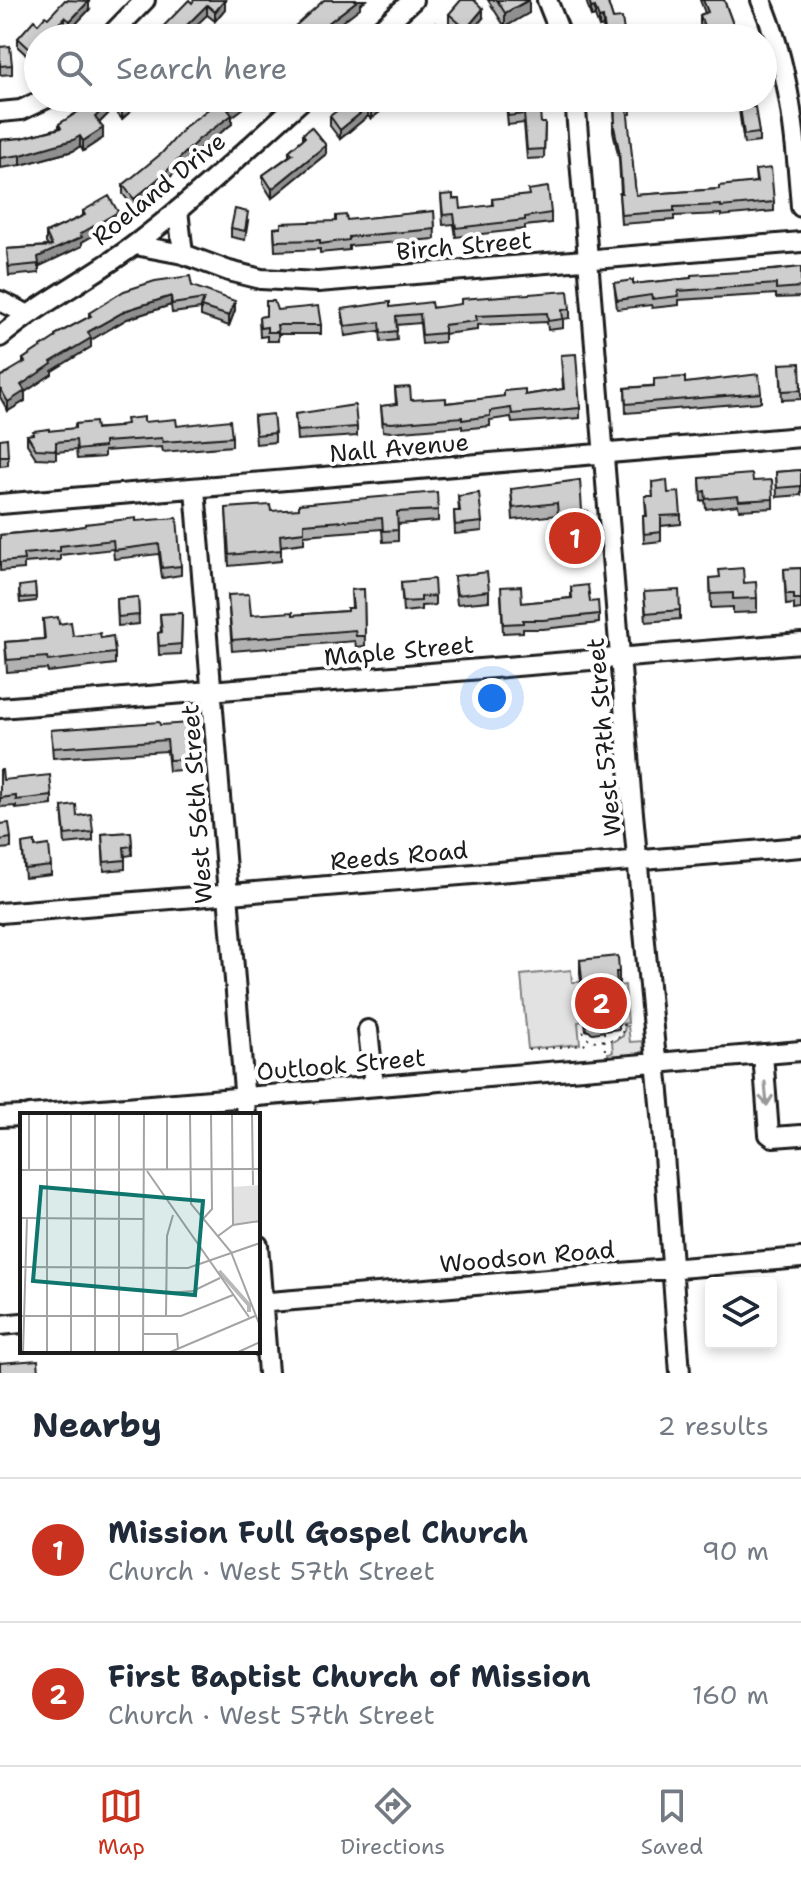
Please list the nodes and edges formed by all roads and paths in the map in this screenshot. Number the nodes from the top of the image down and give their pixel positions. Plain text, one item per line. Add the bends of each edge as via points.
1 (145, 0) edge
2 (413, 0) edge
3 (547, 0) edge
4 (761, 0) edge
5 (122, 24) edge
6 (386, 24) edge
7 (556, 24) edge
8 (770, 24) edge
9 (777, 49) edge
10 (24, 109) edge
11 (0, 112) edge
12 (288, 112) edge
13 (576, 112) edge
14 (801, 207) edge
15 (178, 210) junction
16 (801, 242) edge
17 (135, 245) junction
18 (183, 254) junction
19 (588, 259) junction
20 (0, 301) edge
21 (27, 314) junction
22 (0, 337) edge
23 (801, 437) edge
24 (604, 455) junction
25 (195, 489) junction
26 (0, 504) edge
27 (801, 643) edge
28 (621, 657) junction
29 (212, 690) junction
30 (0, 708) edge
31 (801, 847) edge
32 (638, 861) junction
33 (228, 894) junction
34 (0, 913) edge
35 (623, 1025) dead end
36 (368, 1030) dead end
37 (583, 1031) dead end
38 (604, 1032) dead end
39 (588, 1040) junction
40 (604, 1041) junction
41 (528, 1050) dead end
42 (801, 1051) edge
43 (605, 1052) dead end
44 (763, 1054) junction
45 (657, 1063) junction
46 (374, 1086) junction
47 (245, 1106) edge
48 (77, 1113) edge
49 (20, 1116) edge
50 (0, 1117) edge
51 (801, 1135) edge
52 (801, 1258) edge
53 (672, 1268) junction
54 (260, 1302) edge
55 (20, 1323) edge
56 (0, 1325) edge
57 (268, 1373) edge
58 (680, 1373) edge

1 - 5 street
2 - 6 street
3 - 7 street
4 - 8 street
9 - 14 street via 793,125
10 - 11 street
12 - 15 street, Roeland Drive
13 - 19 street, West 57th Street
15 - 17 street, Roeland Drive
15 - 18 street
16 - 19 street, Birch Street
17 - 18 street, Birch Street
17 - 21 street, Roeland Drive
18 - 19 street, Birch Street via 261,279 306,282
19 - 24 street, West 57th Street
20 - 21 street
21 - 22 street, Roeland Drive
23 - 24 street, Nall Avenue
24 - 25 street, Nall Avenue
24 - 28 street, West 57th Street
25 - 26 street, Nall Avenue
25 - 29 street, West 56th Street
27 - 28 street, Maple Street
28 - 29 street, Maple Street
28 - 32 street, West 57th Street
29 - 30 street, Maple Street
29 - 33 street, West 56th Street
31 - 32 street, Reeds Road
32 - 33 street, Reeds Road
32 - 45 street, West 57th Street
33 - 34 street, Reeds Road
33 - 47 street, West 56th Street
35 - 40 path via 620,1037
36 - 46 street
37 - 39 path
38 - 40 path
39 - 40 path
39 - 41 path via 584,1045
40 - 43 path
42 - 44 street, Outlook Street
44 - 45 street, Outlook Street
44 -> 51 street via 769,1134
45 - 46 street, Outlook Street
45 - 53 street, West 57th Street
46 - 47 street, Outlook Street
47 - 48 street, Outlook Street
49 - 50 street
52 - 53 street, Woodson Road
53 - 54 street, Woodson Road
53 - 58 street, West 57th Street
54 - 57 street
55 - 56 street

